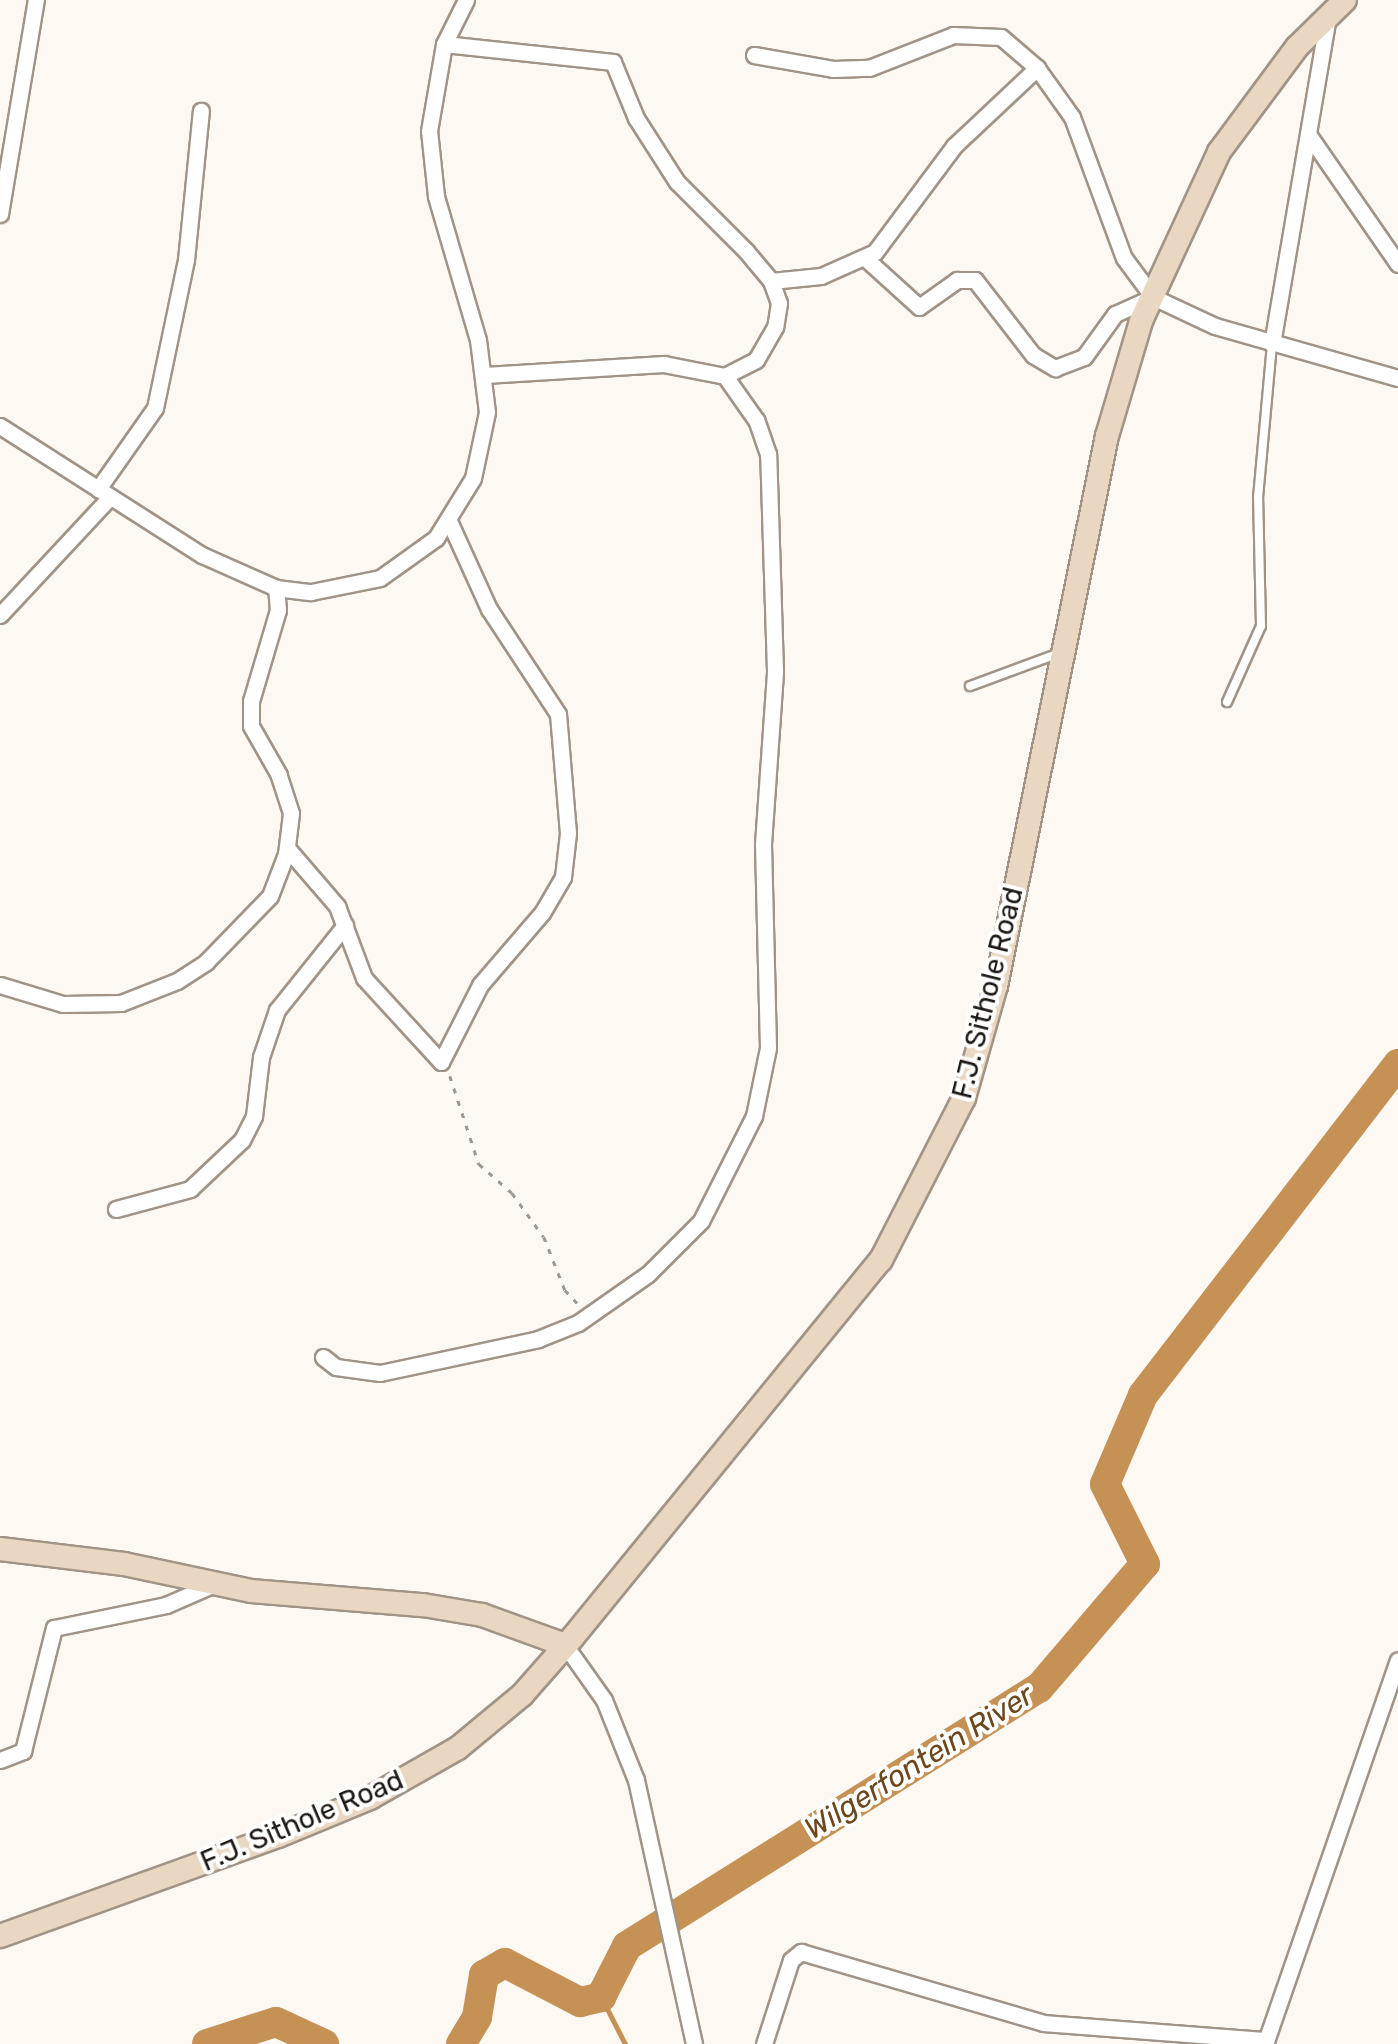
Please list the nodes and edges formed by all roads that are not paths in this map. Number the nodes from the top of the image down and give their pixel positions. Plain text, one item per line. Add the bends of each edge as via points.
1 (36, 0) edge
2 (466, 0) edge
3 (1337, 8) edge
4 (444, 44) junction
5 (754, 55) dead end
6 (1037, 68) junction
7 (200, 111) dead end
8 (1308, 134) junction
9 (0, 214) edge
10 (865, 258) junction
11 (1398, 264) edge
12 (771, 281) junction
13 (1152, 297) junction
14 (1272, 344) junction
15 (484, 375) junction
16 (725, 376) junction
17 (1398, 378) edge
18 (0, 426) edge
19 (104, 493) junction
20 (449, 521) junction
21 (276, 588) junction
22 (0, 615) edge
23 (1064, 652) junction
24 (970, 686) dead end
25 (1227, 702) dead end
26 (287, 848) junction
27 (345, 925) junction
28 (0, 985) edge
29 (116, 1209) dead end
30 (323, 1358) dead end
31 (0, 1548) edge
32 (212, 1584) junction
33 (565, 1645) junction
34 (1398, 1660) edge
35 (0, 1760) edge
36 (0, 1936) edge
37 (1265, 2042) edge
38 (694, 2044) edge
39 (764, 2044) edge

1 - 9 street
2 - 4 street
3 - 8 street
3 - 13 street, F.J. Sithole Road via 1297,46 1219,152
4 - 12 street via 613,62 636,118 676,182
4 - 15 street via 429,131 436,196
5 - 6 street via 833,70 869,68 954,35 986,32 1014,44
6 - 10 street via 954,146 916,204
6 - 13 street via 1072,117 1124,258
7 - 19 street via 186,260 155,408
8 - 11 street
8 - 14 street
10 - 12 street via 821,276
10 - 13 street via 919,307 956,280 976,280 1033,355 1055,368 1072,366 1116,314
12 - 16 street via 779,303 775,327 756,360
13 - 14 street
13 - 23 street, F.J. Sithole Road via 1122,375
14 - 17 street
14 - 25 lane via 1258,498 1261,626
15 - 16 street via 664,364
15 - 20 street via 483,441 473,478
16 - 30 street via 756,420 768,454 774,670 763,844 768,1048 754,1116 700,1220 648,1274 596,1310 538,1339 380,1373 336,1368
18 - 19 street
19 - 21 street via 202,556
19 - 22 street
20 - 21 street via 405,565 380,578 312,592
20 - 27 street via 489,609 558,714 568,834 563,877 472,998 442,1062 364,978
21 - 26 street via 278,610 251,701 251,726 288,795
23 - 24 lane
23 - 33 street, F.J. Sithole Road via 996,986 964,1098 932,1171 881,1260 808,1356
26 - 27 street via 316,878
26 - 28 street via 270,896 254,916 178,982 92,1006
27 - 29 street via 277,1010 242,1140 190,1189
31 - 32 street
32 - 33 street via 482,1615
32 - 35 street via 166,1605 54,1628 23,1751
33 - 36 street, F.J. Sithole Road via 522,1695 458,1748 370,1798
33 - 38 street via 622,1738
34 - 37 street
37 - 39 street via 1044,2024 802,1952 791,1960

